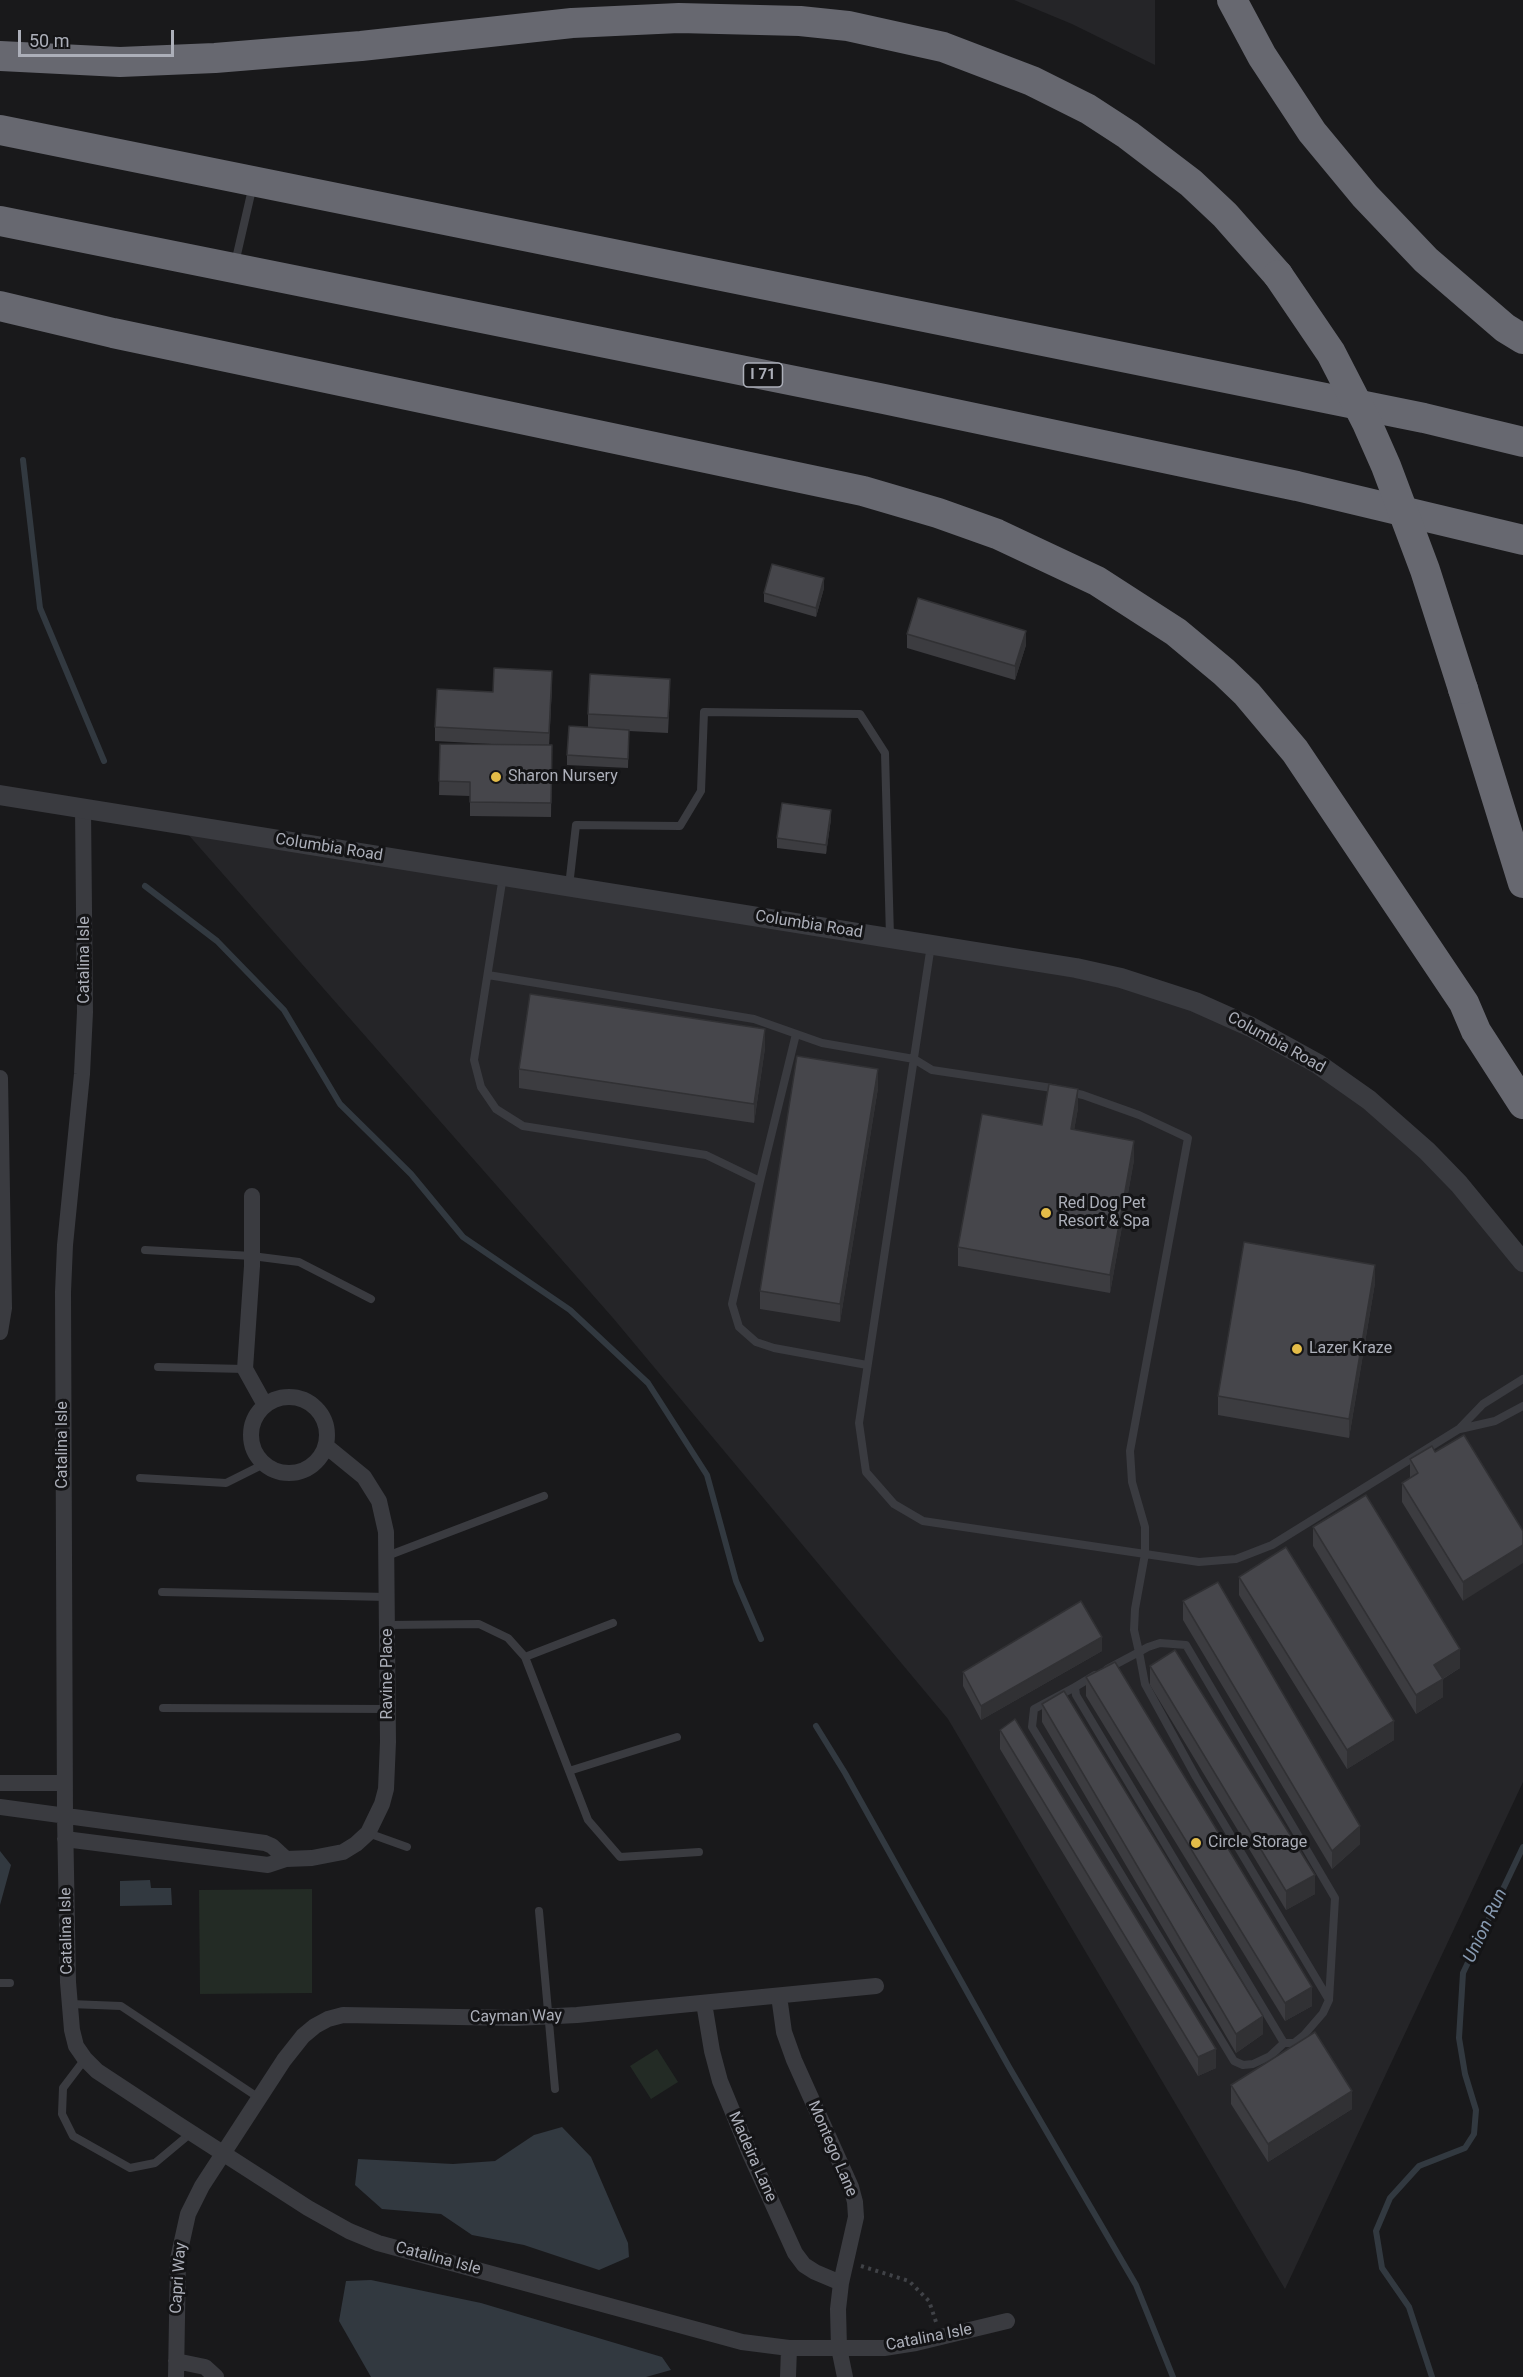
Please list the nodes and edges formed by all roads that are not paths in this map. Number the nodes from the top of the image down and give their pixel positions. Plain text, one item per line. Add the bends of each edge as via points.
1 (653, 0) edge
2 (1232, 0) edge
3 (572, 23) junction
4 (0, 56) edge
5 (0, 130) edge
6 (254, 182) junction
7 (0, 222) edge
8 (234, 269) junction
9 (0, 306) edge
10 (1523, 339) edge
11 (1523, 442) edge
12 (1523, 540) edge
13 (0, 795) edge
14 (83, 808) junction
15 (503, 876) junction
16 (1523, 883) edge
17 (569, 886) junction
18 (890, 938) junction
19 (931, 945) junction
20 (488, 975) junction
21 (796, 1034) junction
22 (914, 1059) junction
23 (0, 1078) edge
24 (1523, 1104) edge
25 (760, 1181) junction
26 (252, 1196) dead end
27 (145, 1250) dead end
28 (252, 1256) junction
29 (1523, 1262) edge
30 (371, 1299) dead end
31 (0, 1332) edge
32 (867, 1365) junction
33 (158, 1367) dead end
34 (245, 1369) junction
35 (1523, 1379) edge
36 (265, 1405) junction
37 (1523, 1406) edge
38 (1459, 1429) junction
39 (326, 1446) junction
40 (264, 1464) junction
41 (140, 1478) dead end
42 (544, 1496) dead end
43 (1145, 1554) junction
44 (387, 1556) junction
45 (162, 1592) dead end
46 (387, 1597) junction
47 (613, 1623) dead end
48 (387, 1625) junction
49 (1139, 1652) junction
50 (525, 1657) junction
51 (1075, 1687) junction
52 (163, 1708) dead end
53 (388, 1709) junction
54 (677, 1737) dead end
55 (569, 1771) junction
56 (64, 1783) junction
57 (0, 1784) edge
58 (0, 1807) edge
59 (65, 1816) junction
60 (368, 1833) junction
61 (65, 1839) junction
62 (406, 1847) dead end
63 (699, 1852) dead end
64 (286, 1859) junction
65 (539, 1911) dead end
66 (0, 1983) edge
67 (10, 1983) dead end
68 (876, 1986) dead end
69 (779, 1995) junction
70 (1329, 2000) junction
71 (704, 2003) junction
72 (70, 2004) junction
73 (548, 2017) junction
74 (1284, 2043) junction
75 (86, 2060) junction
76 (555, 2089) dead end
77 (259, 2098) junction
78 (191, 2133) junction
79 (224, 2154) junction
80 (841, 2283) junction
81 (1007, 2321) dead end
82 (789, 2348) junction
83 (839, 2348) junction
84 (176, 2369) edge
85 (216, 2377) edge
86 (788, 2377) edge
87 (845, 2377) edge

1 - 3 highway
2 - 10 highway via 1262,56 1312,132 1365,196 1426,260
3 - 4 highway via 214,58 120,62
3 - 16 highway, bridge via 679,18 800,21 848,26 943,47 1032,81 1088,110 1191,183 1278,274 1331,353 1367,423 1425,570
5 - 6 highway
6 - 8 lane
6 - 11 highway via 1424,418
7 - 8 highway, I 71
8 - 12 highway, I 71 via 1297,486
9 - 24 highway via 863,491 997,534 1097,580 1176,632 1224,672 1294,751 1464,1003 1476,1031
13 - 14 street, Columbia Road
14 - 15 street, Columbia Road
14 - 56 street, Catalina Isle via 85,1012 63,1292
15 - 17 street, Columbia Road
15 - 20 lane
17 - 18 street, Columbia Road
17 - 18 lane via 576,825 680,826 701,791 704,712 860,714 885,753
18 - 19 street, Columbia Road
19 - 22 lane
19 - 29 street, Columbia Road via 1121,978 1195,1002 1251,1027 1318,1064 1369,1100 1427,1151
20 - 21 lane via 754,1019
20 - 25 lane via 474,1060 481,1087 496,1109 523,1126 706,1155
21 - 22 lane
21 - 25 lane
22 - 32 lane
22 - 43 lane via 932,1070 1083,1095 1188,1138 1130,1451 1132,1482 1145,1527
23 - 31 street via 4,1308
25 - 32 lane via 732,1304 739,1327 756,1342 774,1348
26 - 28 street
27 - 28 lane
28 - 30 lane via 299,1262
28 - 34 street
32 - 43 lane via 858,1423 866,1472 894,1504 923,1521
33 - 34 lane
34 - 36 street
35 - 38 lane via 1483,1404
36 - 39 street via 286,1396 300,1397 312,1404 327,1425
36 - 40 street via 253,1420 250,1434 252,1447
37 - 38 lane via 1495,1421
38 - 43 lane via 1263,1549 1236,1560 1199,1562
39 - 40 street via 321,1457 299,1472 274,1471
39 - 44 street, Ravine Place via 364,1476 379,1501
40 - 41 lane via 226,1483
42 - 44 lane
43 - 49 lane via 1135,1609
44 - 46 street, Ravine Place
45 - 46 lane
46 - 48 street, Ravine Place
47 - 50 lane
48 - 50 lane via 479,1623 508,1638
48 - 53 street, Ravine Place
49 - 51 lane
49 - 70 lane via 1145,1684 1202,1788
49 - 70 lane via 1160,1643 1186,1645 1335,1898
50 - 55 lane
51 - 74 lane via 1076,1695
51 - 74 lane via 1034,1709 1032,1727 1234,2061 1253,2064
52 - 53 lane
53 - 60 street, Ravine Place via 386,1789
54 - 55 lane
55 - 63 lane via 588,1820 620,1857
56 - 57 street
56 - 59 street, Catalina Isle
58 - 59 street
59 - 61 street, Catalina Isle
59 - 64 street via 266,1843
60 - 62 lane
60 - 64 street, Ravine Place via 343,1852
61 - 64 street, Ravine Place via 268,1865
61 - 72 street, Catalina Isle
65 - 73 lane
66 - 67 lane
68 - 69 street, Cayman Way
69 - 71 street, Cayman Way
69 - 80 street, Montego Lane via 784,2032 794,2060 855,2202 856,2217
70 - 74 lane via 1305,2035 1294,2043
71 - 73 street, Cayman Way
71 - 80 street, Madeira Lane via 720,2081 795,2253 804,2265
72 - 75 street, Catalina Isle via 76,2046
72 - 77 lane via 121,2006
73 - 76 lane
73 - 77 street, Cayman Way via 343,2015 328,2019 303,2036
75 - 78 street, Catalina Isle
75 - 78 lane via 63,2088 62,2114 73,2136 130,2168 155,2163
77 - 79 street, Cayman Way
78 - 79 street, Catalina Isle
79 - 82 street, Catalina Isle via 308,2208 378,2243 742,2342
79 - 84 street, Capri Way via 202,2186 183,2229 176,2291
80 - 83 street, Montego Lane
81 - 83 street, Catalina Isle via 884,2348
82 - 83 street, Catalina Isle
82 - 86 street
83 - 87 street, Montego Lane
84 - 85 street via 205,2367

